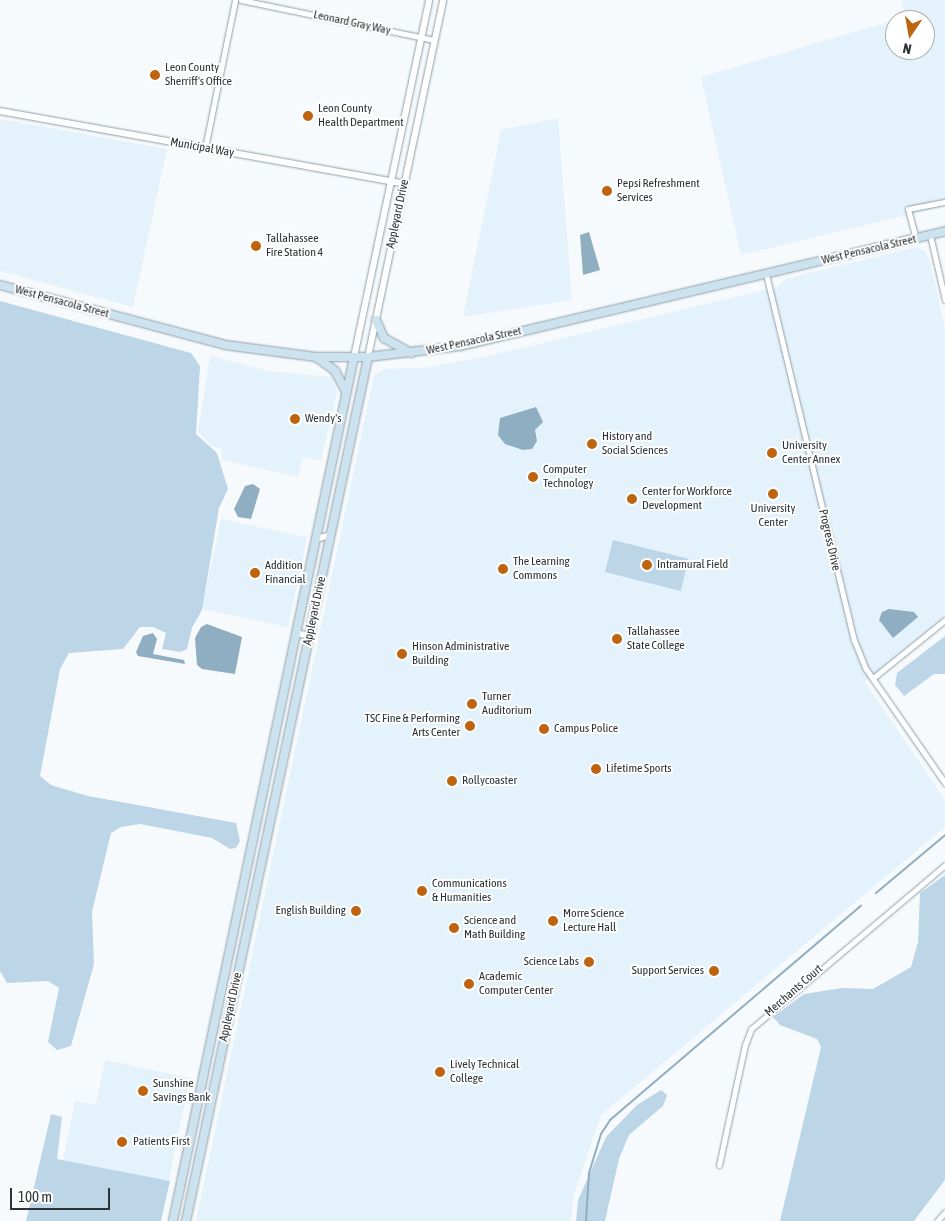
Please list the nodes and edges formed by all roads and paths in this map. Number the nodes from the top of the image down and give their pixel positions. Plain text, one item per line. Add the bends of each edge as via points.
1 (235, 0) edge
2 (241, 0) edge
3 (428, 0) edge
4 (443, 0) edge
5 (421, 37) junction
6 (434, 40) junction
7 (0, 112) edge
8 (205, 148) junction
9 (390, 182) junction
10 (404, 184) junction
11 (945, 202) edge
12 (945, 231) edge
13 (930, 235) junction
14 (916, 240) junction
15 (766, 274) junction
16 (0, 285) edge
17 (945, 300) edge
18 (376, 320) junction
19 (412, 353) junction
20 (316, 356) junction
21 (368, 357) junction
22 (354, 358) junction
23 (346, 393) junction
24 (331, 535) junction
25 (315, 539) junction
26 (945, 620) edge
27 (296, 633) junction
28 (309, 636) junction
29 (873, 678) junction
30 (266, 776) junction
31 (279, 778) junction
32 (945, 784) edge
33 (945, 865) edge
34 (233, 932) junction
35 (246, 934) junction
36 (197, 1105) junction
37 (210, 1108) junction
38 (719, 1165) dead end
39 (945, 1212) edge
40 (172, 1221) edge
41 (186, 1221) edge
42 (937, 1221) edge

1 - 8 street
2 - 5 street, Leonard Gray Way
3 - 5 street, Appleyard Drive
4 - 6 street, Appleyard Drive
5 - 6 street, Leonard Gray Way
5 - 9 street, Appleyard Drive
6 - 10 street, Appleyard Drive
7 - 8 street, Municipal Way
8 - 9 street, Municipal Way
9 - 10 street, Municipal Way
9 - 22 street, Appleyard Drive
10 - 18 street, Appleyard Drive
11 - 14 street via 908,209
12 - 13 main road, West Pensacola Street
13 - 14 main road, West Pensacola Street
13 - 17 street
14 - 15 main road, West Pensacola Street
15 - 19 main road, West Pensacola Street via 460,346
15 - 29 street, Progress Drive via 847,620 861,659
16 - 20 main road, West Pensacola Street via 225,345
18 - 19 main road via 384,338
18 - 21 street, Appleyard Drive
19 - 21 main road, West Pensacola Street
20 - 22 main road, West Pensacola Street
20 - 23 main road via 335,371
21 - 22 main road, West Pensacola Street
21 - 24 main road, Appleyard Drive
22 - 23 main road, Appleyard Drive
23 - 25 main road, Appleyard Drive
24 - 25 street
24 - 28 main road, Appleyard Drive
25 - 27 main road, Appleyard Drive
26 - 29 street
27 - 28 street
27 - 30 main road, Appleyard Drive
28 - 31 main road, Appleyard Drive
29 - 32 street, Progress Drive
30 - 31 street
30 - 34 main road, Appleyard Drive
31 - 35 main road, Appleyard Drive
33 - 38 street, Merchants Court via 751,1029
34 - 35 street
34 - 36 main road, Appleyard Drive
35 - 37 main road, Appleyard Drive
36 - 37 street
36 - 40 main road, Appleyard Drive
37 - 41 main road, Appleyard Drive
39 - 42 street

